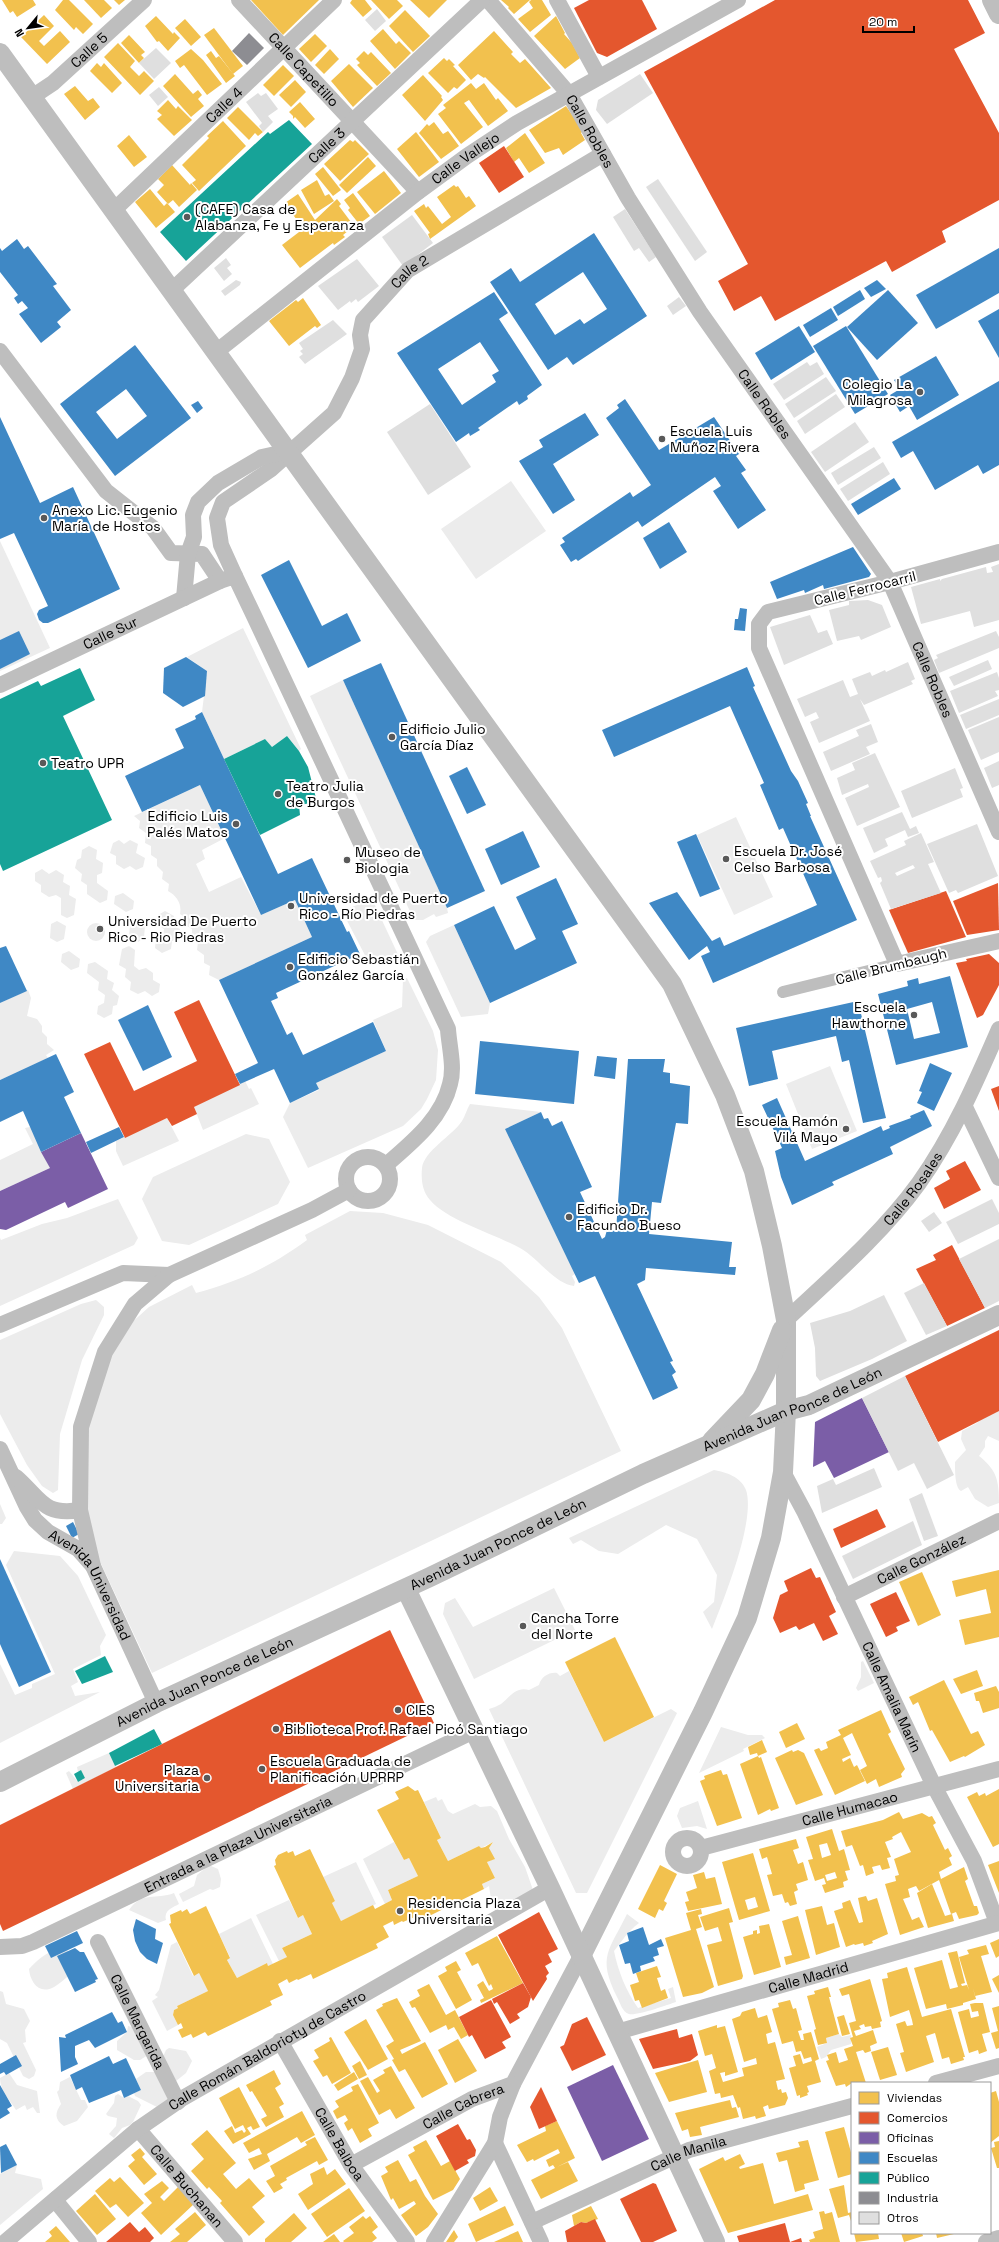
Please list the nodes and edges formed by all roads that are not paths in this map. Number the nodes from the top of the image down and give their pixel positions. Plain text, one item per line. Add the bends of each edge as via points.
1 (144, 0) edge
2 (239, 0) edge
3 (334, 0) edge
4 (482, 0) edge
5 (488, 0) edge
6 (557, 0) edge
7 (738, 0) edge
8 (992, 0) edge
9 (999, 14) edge
10 (282, 48) junction
11 (0, 53) edge
12 (599, 77) junction
13 (569, 94) junction
14 (32, 97) junction
15 (354, 121) junction
16 (603, 154) junction
17 (418, 192) junction
18 (114, 210) junction
19 (171, 290) junction
20 (0, 351) edge
21 (216, 352) junction
22 (289, 451) junction
23 (999, 552) edge
24 (188, 554) junction
25 (228, 578) junction
26 (890, 582) junction
27 (184, 598) junction
28 (0, 684) edge
29 (999, 832) edge
30 (999, 941) edge
31 (897, 964) junction
32 (783, 992) dead end
33 (999, 1029) edge
34 (965, 1107) junction
35 (386, 1166) junction
36 (999, 1178) edge
37 (350, 1190) junction
38 (169, 1275) junction
39 (999, 1315) edge
40 (786, 1320) junction
41 (0, 1325) edge
42 (786, 1411) junction
43 (708, 1446) junction
44 (0, 1449) edge
45 (783, 1472) junction
46 (14, 1475) junction
47 (80, 1510) junction
48 (999, 1521) edge
49 (93, 1566) junction
50 (406, 1589) junction
51 (844, 1597) junction
52 (156, 1703) junction
53 (474, 1731) junction
54 (999, 1769) edge
55 (0, 1782) edge
56 (934, 1786) junction
57 (701, 1848) dead end
58 (550, 1888) junction
59 (998, 1923) edge
60 (98, 1942) dead end
61 (0, 1947) edge
62 (581, 1956) junction
63 (617, 2032) junction
64 (280, 2041) junction
65 (999, 2066) edge
66 (940, 2082) edge
67 (513, 2084) junction
68 (178, 2102) junction
69 (851, 2106) edge
70 (138, 2130) junction
71 (495, 2143) junction
72 (675, 2155) junction
73 (351, 2165) junction
74 (56, 2199) junction
75 (532, 2222) junction
76 (999, 2238) edge
77 (5, 2242) edge
78 (89, 2242) edge
79 (235, 2242) edge
80 (407, 2242) edge
81 (434, 2242) edge
82 (541, 2242) edge
83 (715, 2242) edge
84 (986, 2242) edge

1 - 14 street, Calle 5 via 52,83
2 - 10 street, Calle Capetillo
3 - 10 street, Calle 4
4 - 15 street, Calle 3
5 - 13 street, Calle Robles
6 - 12 street
7 - 12 street, Calle Vallejo
8 - 9 street
10 - 15 street, Calle Capetillo
10 - 18 street, Calle 4
11 - 14 street
12 - 13 street, Calle Vallejo
13 - 16 street, Calle Robles
13 - 17 street, Calle Vallejo via 517,123
14 - 18 street
15 - 17 street, Calle Capetillo
15 - 19 street, Calle 3
16 - 22 street, Calle 2 via 408,270 363,320 360,335 362,349 352,378 334,413
16 - 26 street, Calle Robles via 700,312
17 - 21 street, Calle Vallejo
18 - 19 street
19 - 21 street
20 - 24 street via 106,491 153,528 171,553
21 - 22 street
22 - 24 street via 262,458 218,483 198,502 193,515 194,537
22 - 25 street, Calle 2 via 270,470 223,502 217,518
22 - 40 street via 672,984 725,1094 754,1171
23 - 26 street, Calle Ferrocarril
24 - 25 street via 202,554
24 - 27 street
25 - 27 street, Calle Sur
25 - 35 street via 448,1029 452,1071 441,1108 418,1138
26 - 29 street, Calle Robles
26 - 31 street, Calle Ferrocarril via 768,612 759,624 759,648
27 - 28 street, Calle Sur
30 - 31 street, Calle Brumbaugh
31 - 32 street, Calle Brumbaugh
33 - 34 street, Calle Rosales
34 - 36 street
34 - 40 street, Calle Rosales via 919,1183 874,1236
35 - 37 street via 370,1157 354,1162 346,1177
35 - 37 street via 390,1182 383,1197 366,1202 358,1199
37 - 38 street
38 - 41 street via 123,1273
38 - 47 street via 135,1304 105,1352 81,1427
39 - 42 street, Avenida Juan Ponce de León via 809,1405
40 - 42 street
40 - 43 street via 758,1388
42 - 43 street, Avenida Juan Ponce de León
42 - 45 street
43 - 50 street, Avenida Juan Ponce de León via 564,1511
44 - 46 street, Avenida Universidad
45 - 51 street, Calle Amalia Marín
45 - 62 street via 771,1538 747,1618 706,1707
46 - 47 street, Avenida Universidad via 46,1508 64,1513
46 - 49 street, Avenida Universidad via 35,1520 48,1532 78,1549
47 - 49 street
48 - 51 street, Calle González
49 - 52 street, Avenida Universidad
50 - 52 street, Avenida Juan Ponce de León
50 - 53 street
51 - 56 street, Calle Amalia Marín
52 - 55 street, Avenida Juan Ponce de León
53 - 58 street
53 - 61 street, Entrada a la Plaza Universitaria via 33,1942 22,1946
54 - 56 street, Calle Humacao
56 - 57 street, Calle Humacao
56 - 59 street, Calle Amalia Marín via 974,1861
58 - 62 street
58 - 64 street, Calle Román Baldorioty de Castro
59 - 63 street, Calle Madrid
60 - 68 street, Calle Margarida
62 - 63 street
62 - 67 street, Calle Cabrera
63 - 72 street
64 - 68 street, Calle Román Baldorioty de Castro
64 - 73 street, Calle Balboa
65 - 66 street
67 - 71 street via 500,2117
67 - 73 street, Calle Cabrera via 472,2099
68 - 70 street, Calle Román Baldorioty de Castro
69 - 72 street, Calle Manila
70 - 74 street, Calle Román Baldorioty de Castro
70 - 79 street, Calle Buchanan
71 - 75 street
71 - 81 street
72 - 75 street, Calle Manila
72 - 83 street
73 - 80 street, Calle Balboa
74 - 77 street, Calle Román Baldorioty de Castro
74 - 78 street
75 - 82 street
76 - 84 street

